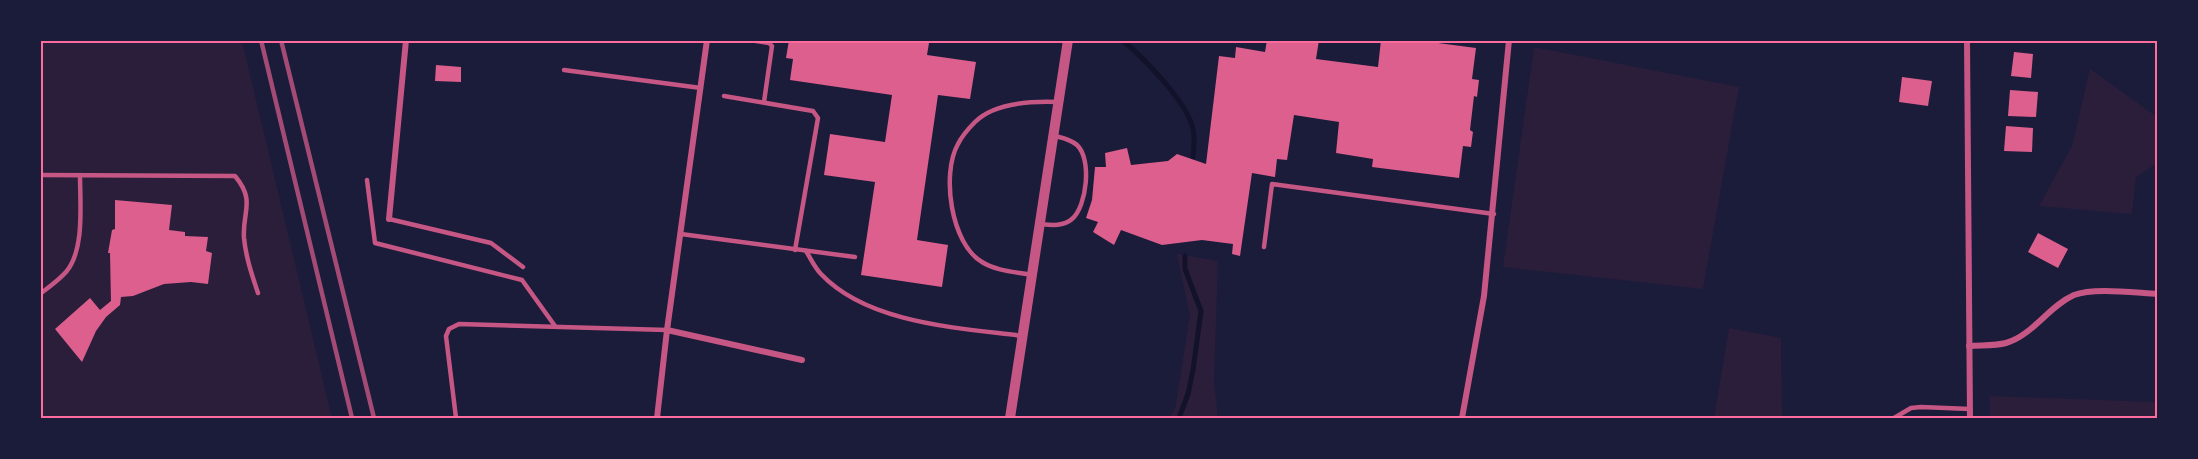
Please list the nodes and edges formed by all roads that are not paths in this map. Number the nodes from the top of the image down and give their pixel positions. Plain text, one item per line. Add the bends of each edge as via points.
1 (406, 40) edge
2 (707, 40) edge
3 (750, 40) edge
4 (1068, 40) edge
5 (1509, 40) edge
6 (1967, 40) edge
7 (564, 70) dead end
8 (701, 88) junction
9 (724, 96) dead end
10 (764, 102) junction
11 (1058, 102) junction
12 (1053, 136) junction
13 (40, 175) edge
14 (80, 175) junction
15 (367, 180) dead end
16 (1494, 214) junction
17 (389, 219) joint
18 (1040, 224) junction
19 (681, 234) junction
20 (1264, 247) dead end
21 (795, 250) junction
22 (806, 251) junction
23 (855, 257) dead end
24 (523, 267) dead end
25 (1031, 274) junction
26 (258, 293) dead end
27 (40, 294) edge
28 (2157, 294) edge
29 (555, 327) junction
30 (667, 330) junction
31 (1023, 336) junction
32 (1969, 346) junction
33 (802, 360) dead end
34 (1970, 409) junction
35 (456, 418) edge
36 (657, 418) edge
37 (1010, 418) edge
38 (1462, 418) edge
39 (1894, 418) edge
40 (1970, 418) edge

1 - 17 street
2 - 8 street
3 - 10 lane via 772,46
4 - 11 street
5 - 16 street
6 - 32 street
7 - 8 lane
8 - 19 street
9 - 10 lane
10 - 21 lane via 813,111 818,118
11 - 12 street
11 - 25 lane via 1036,101 993,110 976,121 957,144 952,164 950,197 956,226 973,255 995,268
12 - 18 street
12 - 18 lane via 1078,145 1084,155 1084,194 1073,219 1055,225
13 - 14 lane
14 - 26 lane via 235,176 245,188 248,210 244,235
14 - 27 lane via 77,249 67,271
15 - 29 lane via 375,243 522,280
16 - 20 lane via 1272,184
16 - 38 street
17 - 24 lane via 491,243
18 - 25 street
19 - 21 lane
19 - 30 street
21 - 22 lane
22 - 23 lane
22 - 31 lane via 821,274 858,302 934,324
25 - 31 street
28 - 32 street via 2106,291 2075,295 2026,333 2006,343
29 - 30 lane
29 - 35 lane via 459,324 449,329 446,336
30 - 33 street
30 - 36 street
31 - 37 street
32 - 34 street
34 - 39 lane via 1921,406
34 - 40 street

